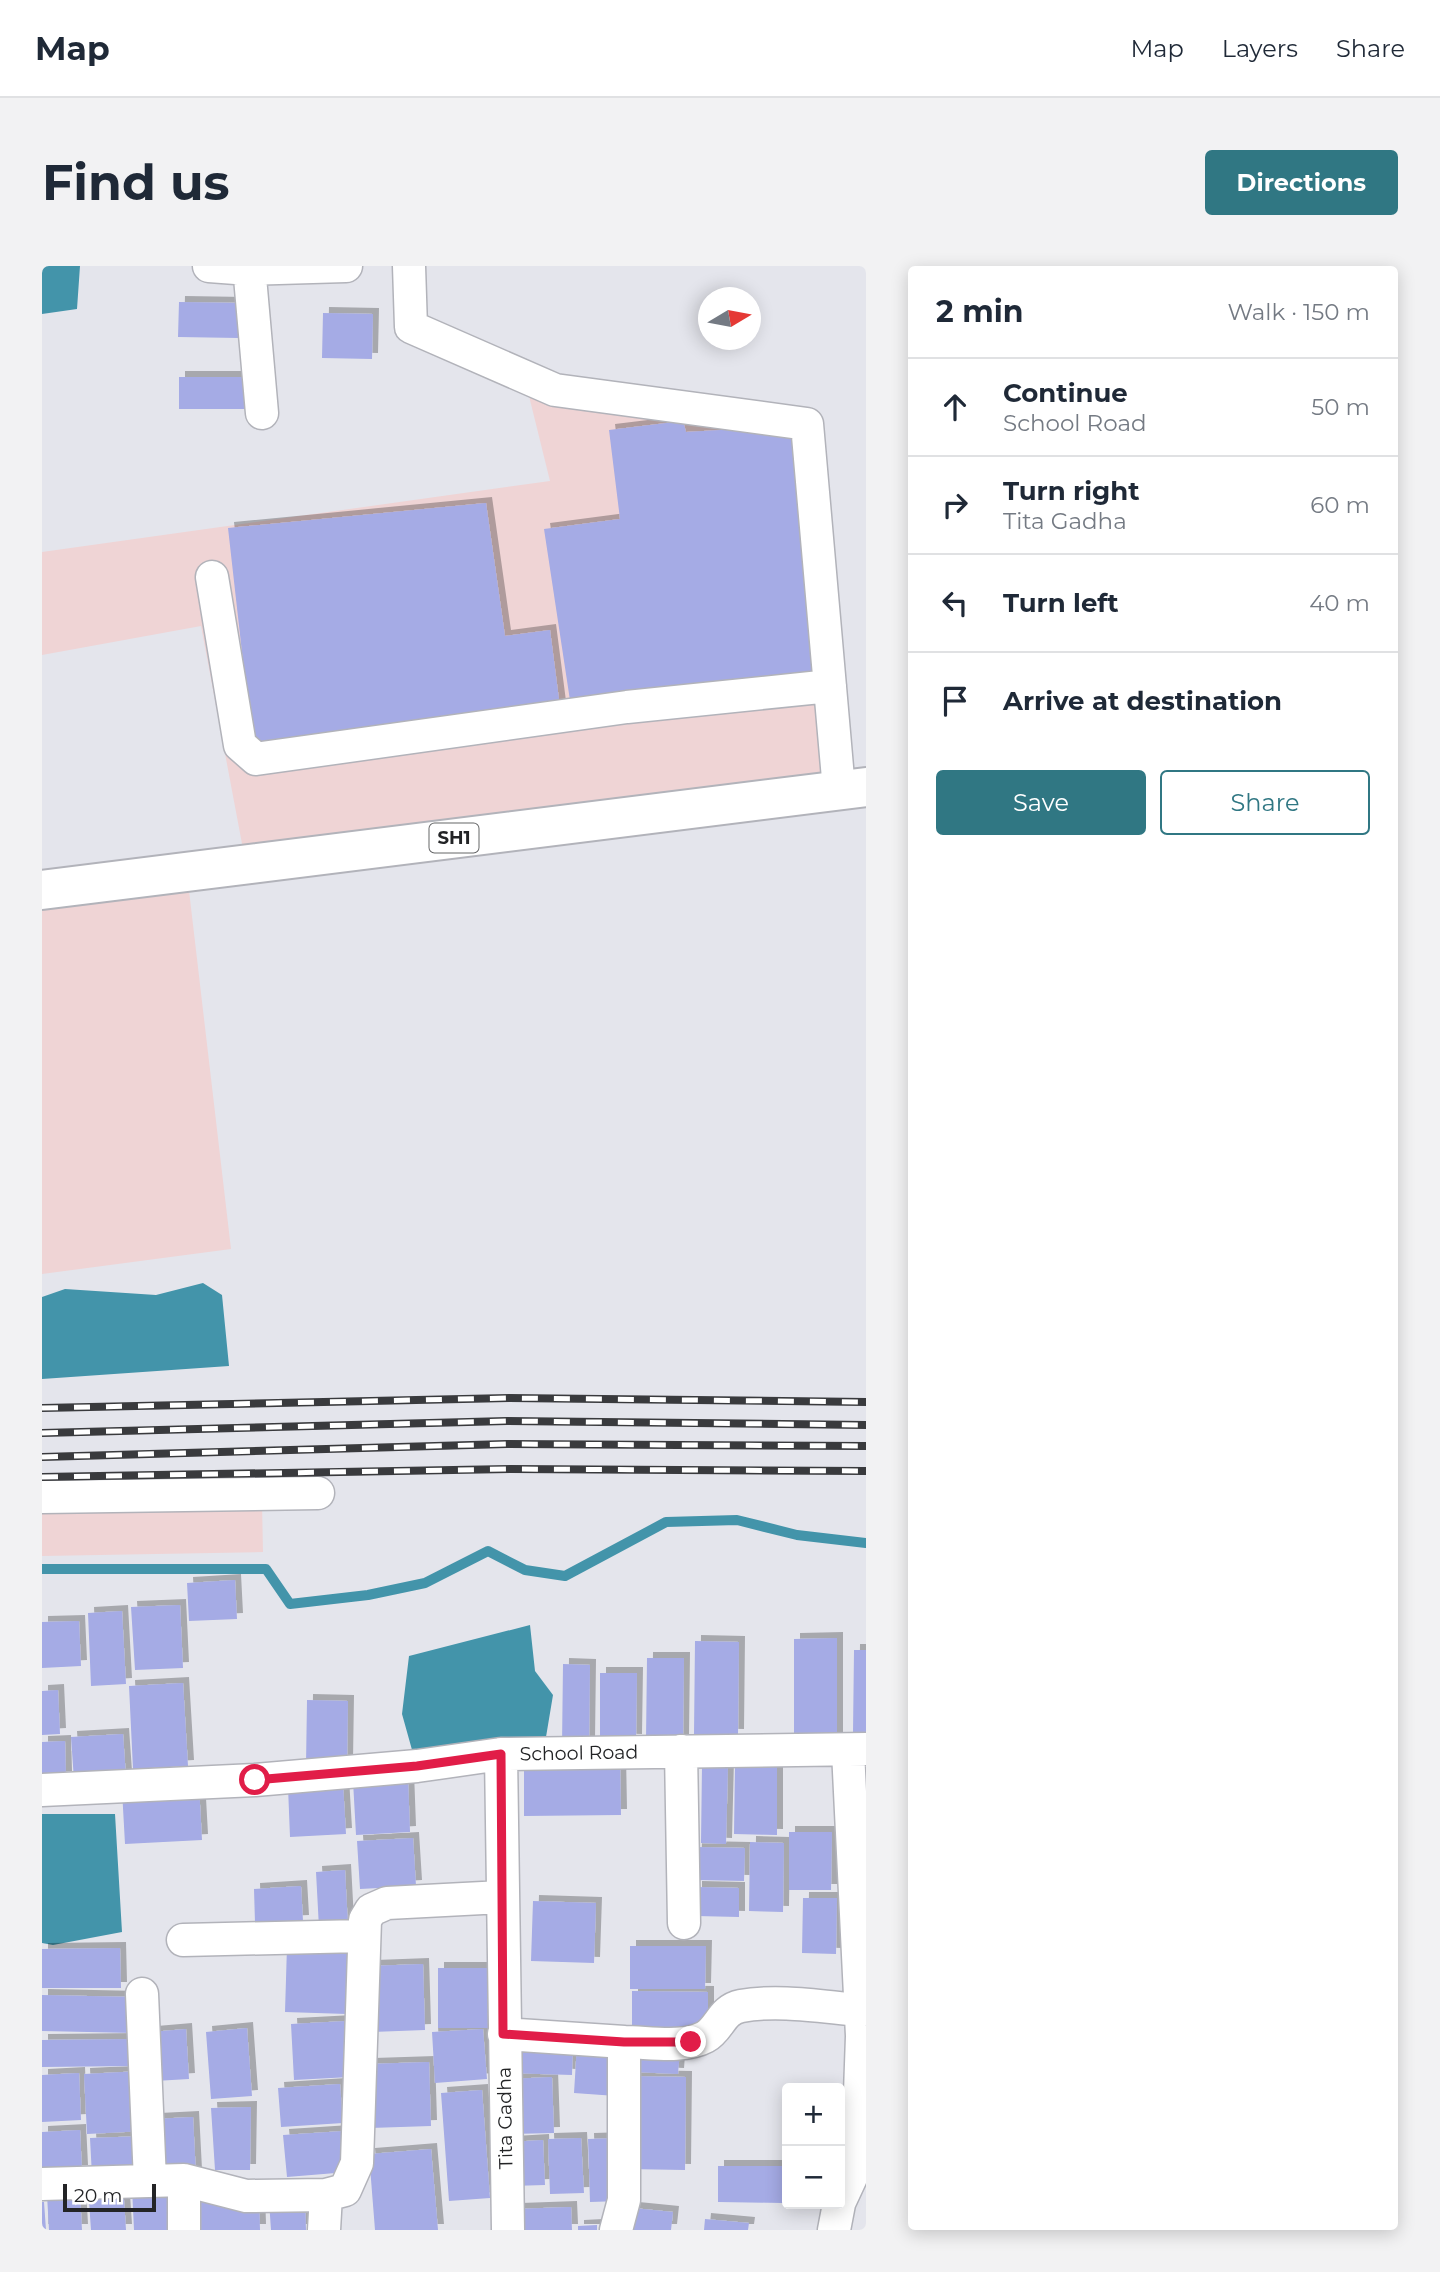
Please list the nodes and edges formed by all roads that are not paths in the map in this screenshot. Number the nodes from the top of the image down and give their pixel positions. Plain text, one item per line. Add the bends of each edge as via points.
1 (209, 266) edge
2 (346, 266) edge
3 (409, 266) edge
4 (249, 267) edge
5 (262, 413) dead end
6 (212, 577) dead end
7 (830, 686) junction
8 (852, 788) edge
9 (42, 890) edge
10 (318, 1493) dead end
11 (42, 1497) edge
12 (857, 1750) edge
13 (681, 1751) junction
14 (501, 1754) junction
15 (42, 1790) edge
16 (502, 1897) junction
17 (684, 1923) dead end
18 (362, 1936) junction
19 (183, 1940) dead end
20 (142, 1994) dead end
21 (861, 2010) junction
22 (503, 2034) junction
23 (624, 2042) junction
24 (184, 2180) junction
25 (150, 2181) junction
26 (42, 2184) edge
27 (845, 2190) edge
28 (326, 2195) junction
29 (838, 2209) edge
30 (184, 2230) edge
31 (324, 2230) edge
32 (508, 2230) edge
33 (615, 2230) edge
34 (834, 2230) edge

1 - 4 street
2 - 4 street
3 - 7 street via 411,327 555,390 807,424
4 - 5 street
6 - 7 street via 240,745 256,759 627,706
7 - 8 street
8 - 9 main road, SH1
10 - 11 street
12 - 13 street, School Road
12 - 21 street
13 - 14 street, School Road
13 - 17 street
14 - 15 street, School Road via 255,1780
14 - 16 street, Tita Gadha
16 - 18 street via 387,1903 371,1910
16 - 22 street, Tita Gadha
18 - 19 street
18 - 28 street via 357,2162 345,2190
20 - 25 street
21 - 23 street via 740,2006 720,2018 708,2036 691,2042
21 - 27 street via 858,2149
22 - 23 street
22 - 32 street, Tita Gadha
23 - 33 street via 624,2200
24 - 25 street
24 - 28 street via 246,2196
24 - 30 street
25 - 26 street
28 - 31 street
29 - 34 street

